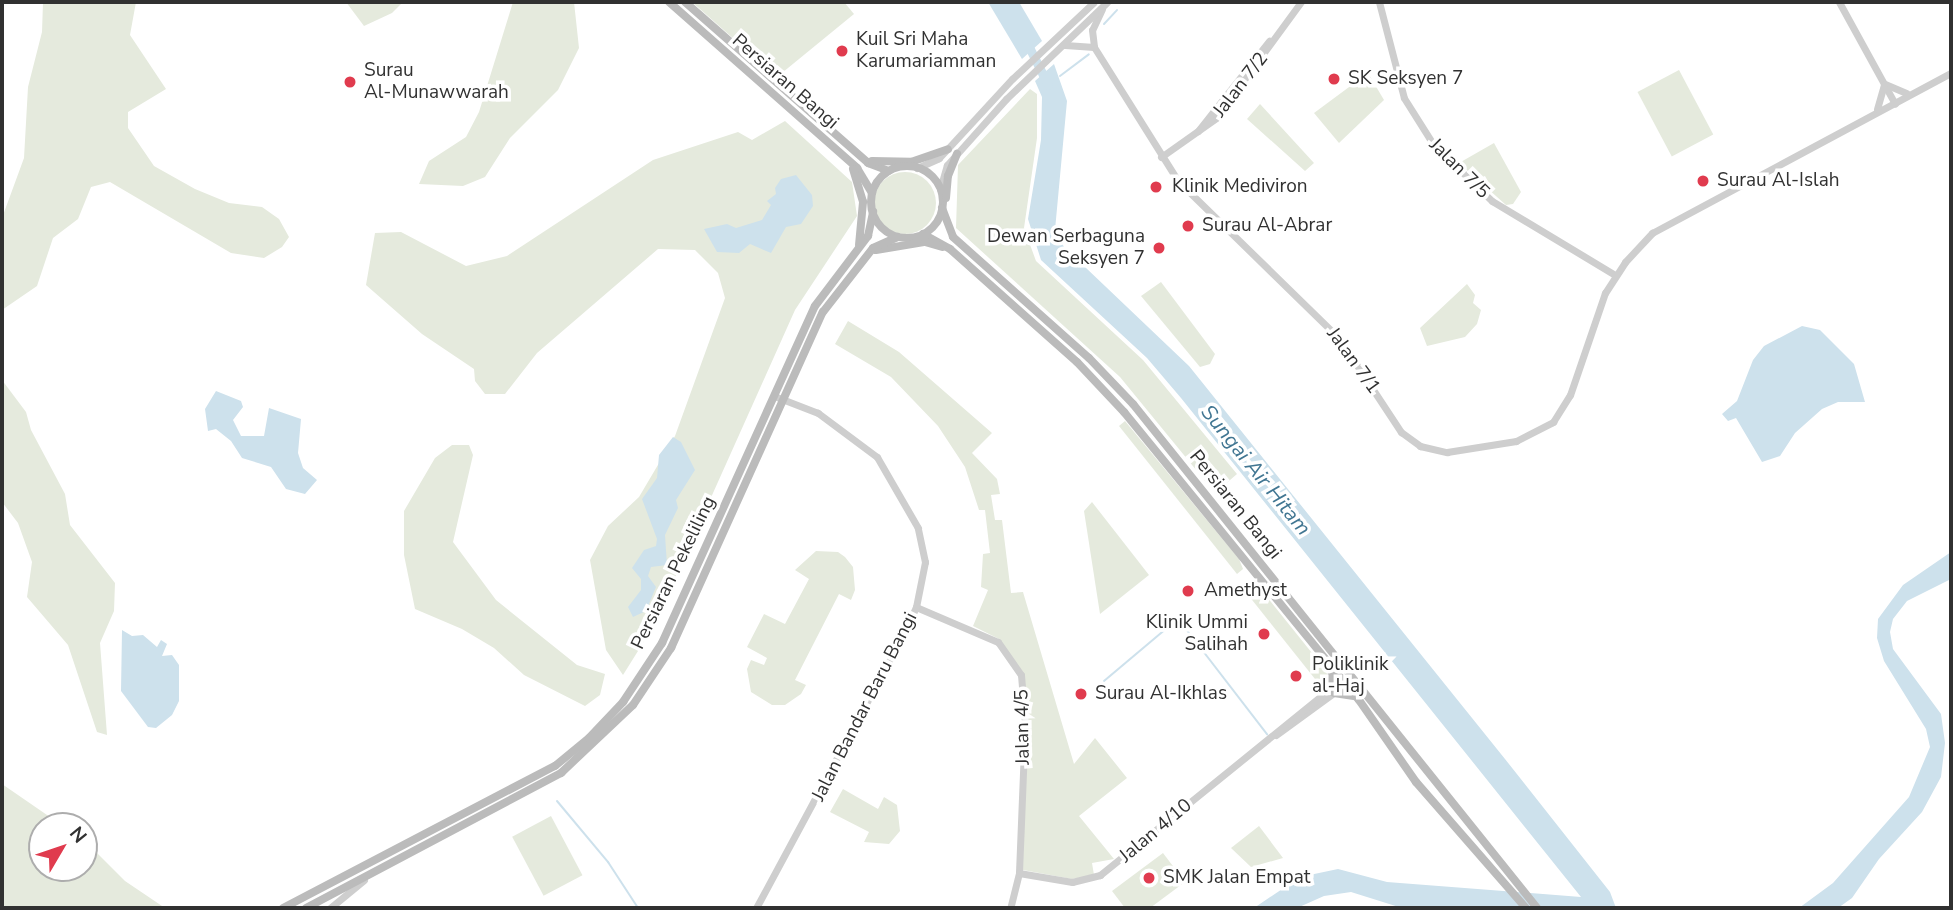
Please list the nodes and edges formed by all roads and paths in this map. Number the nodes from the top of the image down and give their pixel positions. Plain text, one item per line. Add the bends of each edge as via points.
1 (669, 2) edge
2 (685, 2) edge
3 (1094, 2) edge
4 (1301, 2) edge
5 (1379, 2) edge
6 (1839, 2) edge
7 (1105, 5) edge
8 (1064, 45) junction
9 (1094, 47) junction
10 (1951, 73) edge
11 (1884, 84) junction
12 (1909, 93) junction
13 (1894, 102) junction
14 (1877, 109) junction
15 (1869, 116) junction
16 (948, 149) junction
17 (957, 154) junction
18 (845, 157) junction
19 (863, 157) junction
20 (1161, 157) junction
21 (917, 168) junction
22 (889, 171) junction
23 (940, 189) junction
24 (872, 193) junction
25 (942, 208) junction
26 (873, 212) junction
27 (923, 234) junction
28 (898, 237) junction
29 (961, 245) junction
30 (856, 250) junction
31 (868, 254) junction
32 (962, 260) junction
33 (1615, 275) junction
34 (774, 396) junction
35 (784, 400) junction
36 (916, 607) junction
37 (1308, 619) junction
38 (1332, 666) junction
39 (1345, 680) junction
40 (1332, 691) junction
41 (1359, 700) junction
42 (1417, 753) junction
43 (1435, 776) junction
44 (1416, 782) junction
45 (480, 806) junction
46 (485, 816) junction
47 (1019, 873) junction
48 (370, 876) junction
49 (1505, 876) junction
50 (283, 908) edge
51 (306, 908) edge
52 (330, 908) edge
53 (757, 908) edge
54 (1010, 908) edge
55 (1526, 908) edge
56 (1537, 908) edge

1 - 18 main road, Persiaran Bangi
2 - 19 main road, Persiaran Bangi
3 - 16 street via 1023,68
4 - 20 street, Jalan 7/2 via 1190,139
5 - 33 street, Jalan 7/5 via 1404,98 1433,144 1492,201
6 - 11 street
7 - 8 street
7 - 9 street via 1091,30
8 - 9 street
8 - 17 street
9 - 20 street, Jalan 7/1
10 - 12 street
11 - 12 street
11 - 13 street
11 - 14 street
12 - 13 street
13 - 14 street
13 - 15 street
14 - 15 street
15 - 33 street, Jalan 7/1 via 1664,224
16 - 19 main road via 905,163
16 - 21 street
17 - 23 street via 944,170
17 - 29 main road via 946,195 949,219
18 - 24 main road, Persiaran Bangi
18 - 30 main road via 861,187 864,223
19 - 22 main road, Persiaran Bangi
20 - 33 street, Jalan 7/1 via 1185,190 1339,338 1401,432 1430,450 1465,451 1516,441 1553,422 1570,395 1596,315
21 - 22 main road
21 - 23 main road via 933,177
22 - 24 main road
23 - 25 main road
24 - 26 main road
25 - 27 main road via 934,226
25 - 29 main road, Persiaran Bangi via 948,231
26 - 28 main road via 882,228
26 - 30 main road, Persiaran Pekeliling via 870,233
27 - 28 main road
27 - 32 main road, Persiaran Bangi via 938,239
28 - 31 main road, Persiaran Pekeliling via 882,242
29 - 37 main road, Persiaran Bangi via 1089,358 1133,404
30 - 34 main road, Persiaran Pekeliling via 815,306
31 - 32 main road via 890,245 925,242
31 - 35 main road, Persiaran Pekeliling via 823,312
32 - 38 main road, Persiaran Bangi via 1077,362 1124,412
34 - 35 street, Jalan Bandar Baru Bangi
34 - 45 main road, Persiaran Pekeliling via 662,643 623,702 555,766
35 - 36 street, Jalan Bandar Baru Bangi via 818,413 860,440 894,481 918,528 924,552
35 - 46 main road, Persiaran Pekeliling via 671,648 633,705 561,773
36 - 47 street, Jalan 4/5 via 998,642 1021,676 1025,723
36 - 53 street, Jalan Bandar Baru Bangi
37 - 39 main road
37 - 42 main road, Persiaran Bangi
38 - 39 main road, Persiaran Bangi
38 - 40 main road
39 - 40 street, Jalan 4/10
39 - 41 main road, Persiaran Bangi
39 - 42 main road
40 - 41 main road
40 - 47 street, Jalan 4/10 via 1100,876 1072,882
41 - 44 main road, Persiaran Bangi
42 - 43 main road, Persiaran Bangi
43 - 44 main road via 1421,769
43 - 49 main road, Persiaran Bangi
44 - 49 main road, Persiaran Bangi
45 - 46 main road
45 - 50 main road, Persiaran Pekeliling
46 - 48 main road, Persiaran Pekeliling
47 - 54 street, Jalan 4/5
48 - 51 main road, Persiaran Pekeliling
48 - 52 street
49 - 55 main road, Persiaran Bangi
49 - 56 main road, Persiaran Bangi

